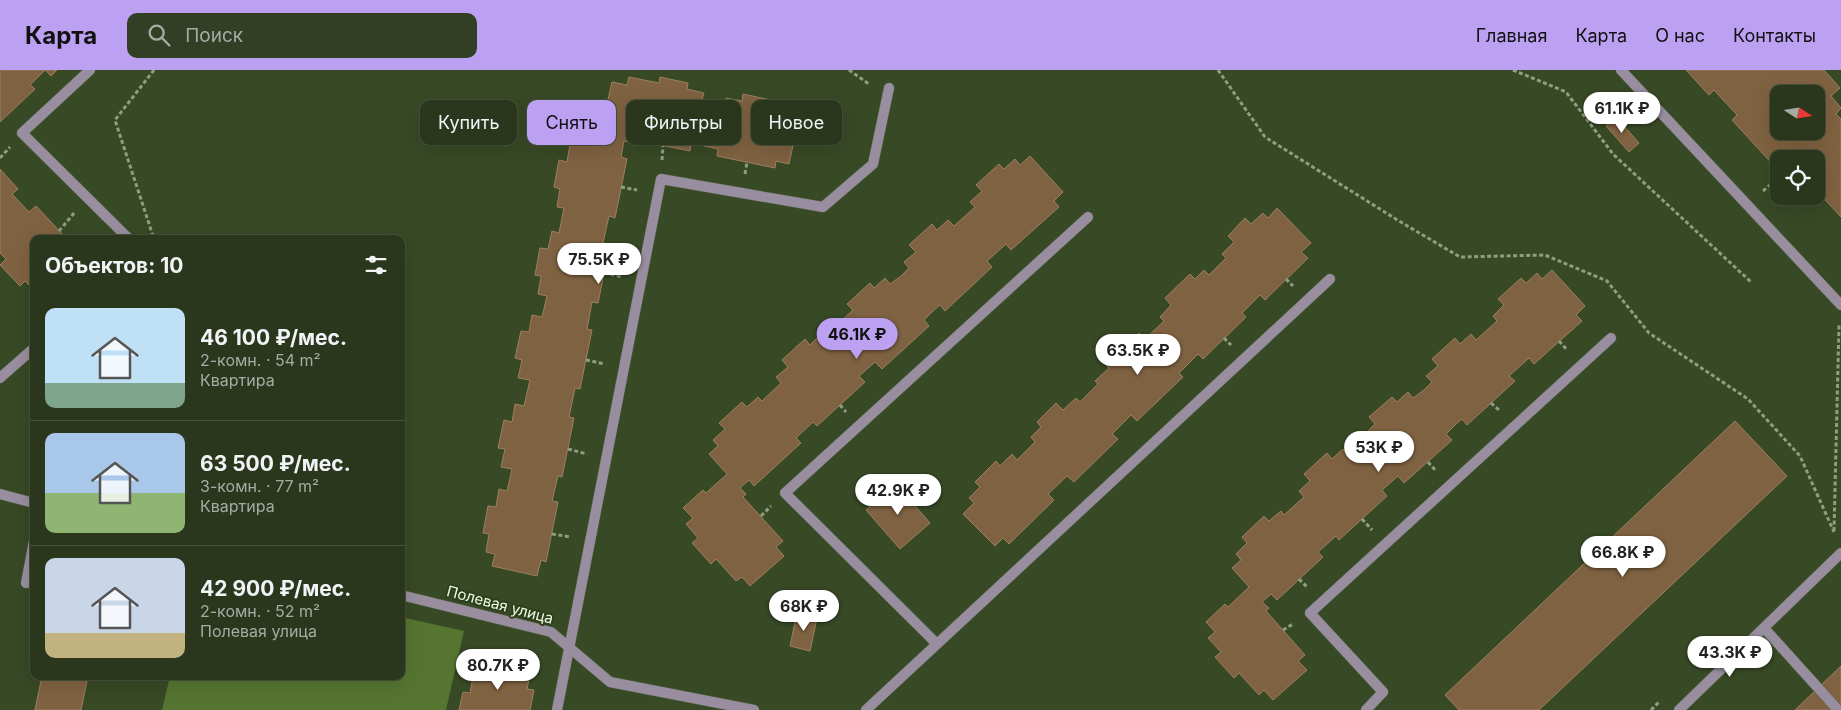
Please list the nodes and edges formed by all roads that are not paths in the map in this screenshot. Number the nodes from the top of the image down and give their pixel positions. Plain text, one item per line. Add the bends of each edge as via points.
1 (90, 70) edge
2 (1621, 70) edge
3 (890, 88) dead end
4 (1088, 217) dead end
5 (124, 235) edge
6 (1330, 279) dead end
7 (1840, 304) edge
8 (1611, 338) dead end
9 (30, 352) edge
10 (0, 378) edge
11 (0, 494) edge
12 (30, 502) edge
13 (1841, 553) edge
14 (30, 562) edge
15 (26, 583) dead end
16 (405, 596) edge
17 (1764, 628) junction
18 (937, 644) junction
19 (570, 648) junction
20 (557, 710) edge
21 (754, 710) edge
22 (866, 710) edge
23 (1366, 710) edge
24 (1679, 710) edge
25 (1838, 710) edge

1 - 5 street via 22,133
2 - 7 street
3 - 19 street via 873,164 823,207 661,180
4 - 18 street via 785,493
6 - 18 street
8 - 23 street via 1310,613 1383,692
9 - 10 street
11 - 12 street
13 - 17 street
14 - 15 street
16 - 19 street, Полевая улица via 551,632
17 - 24 street
17 - 25 street
18 - 22 street
19 - 20 street
19 - 21 street, Полевая улица via 610,682

